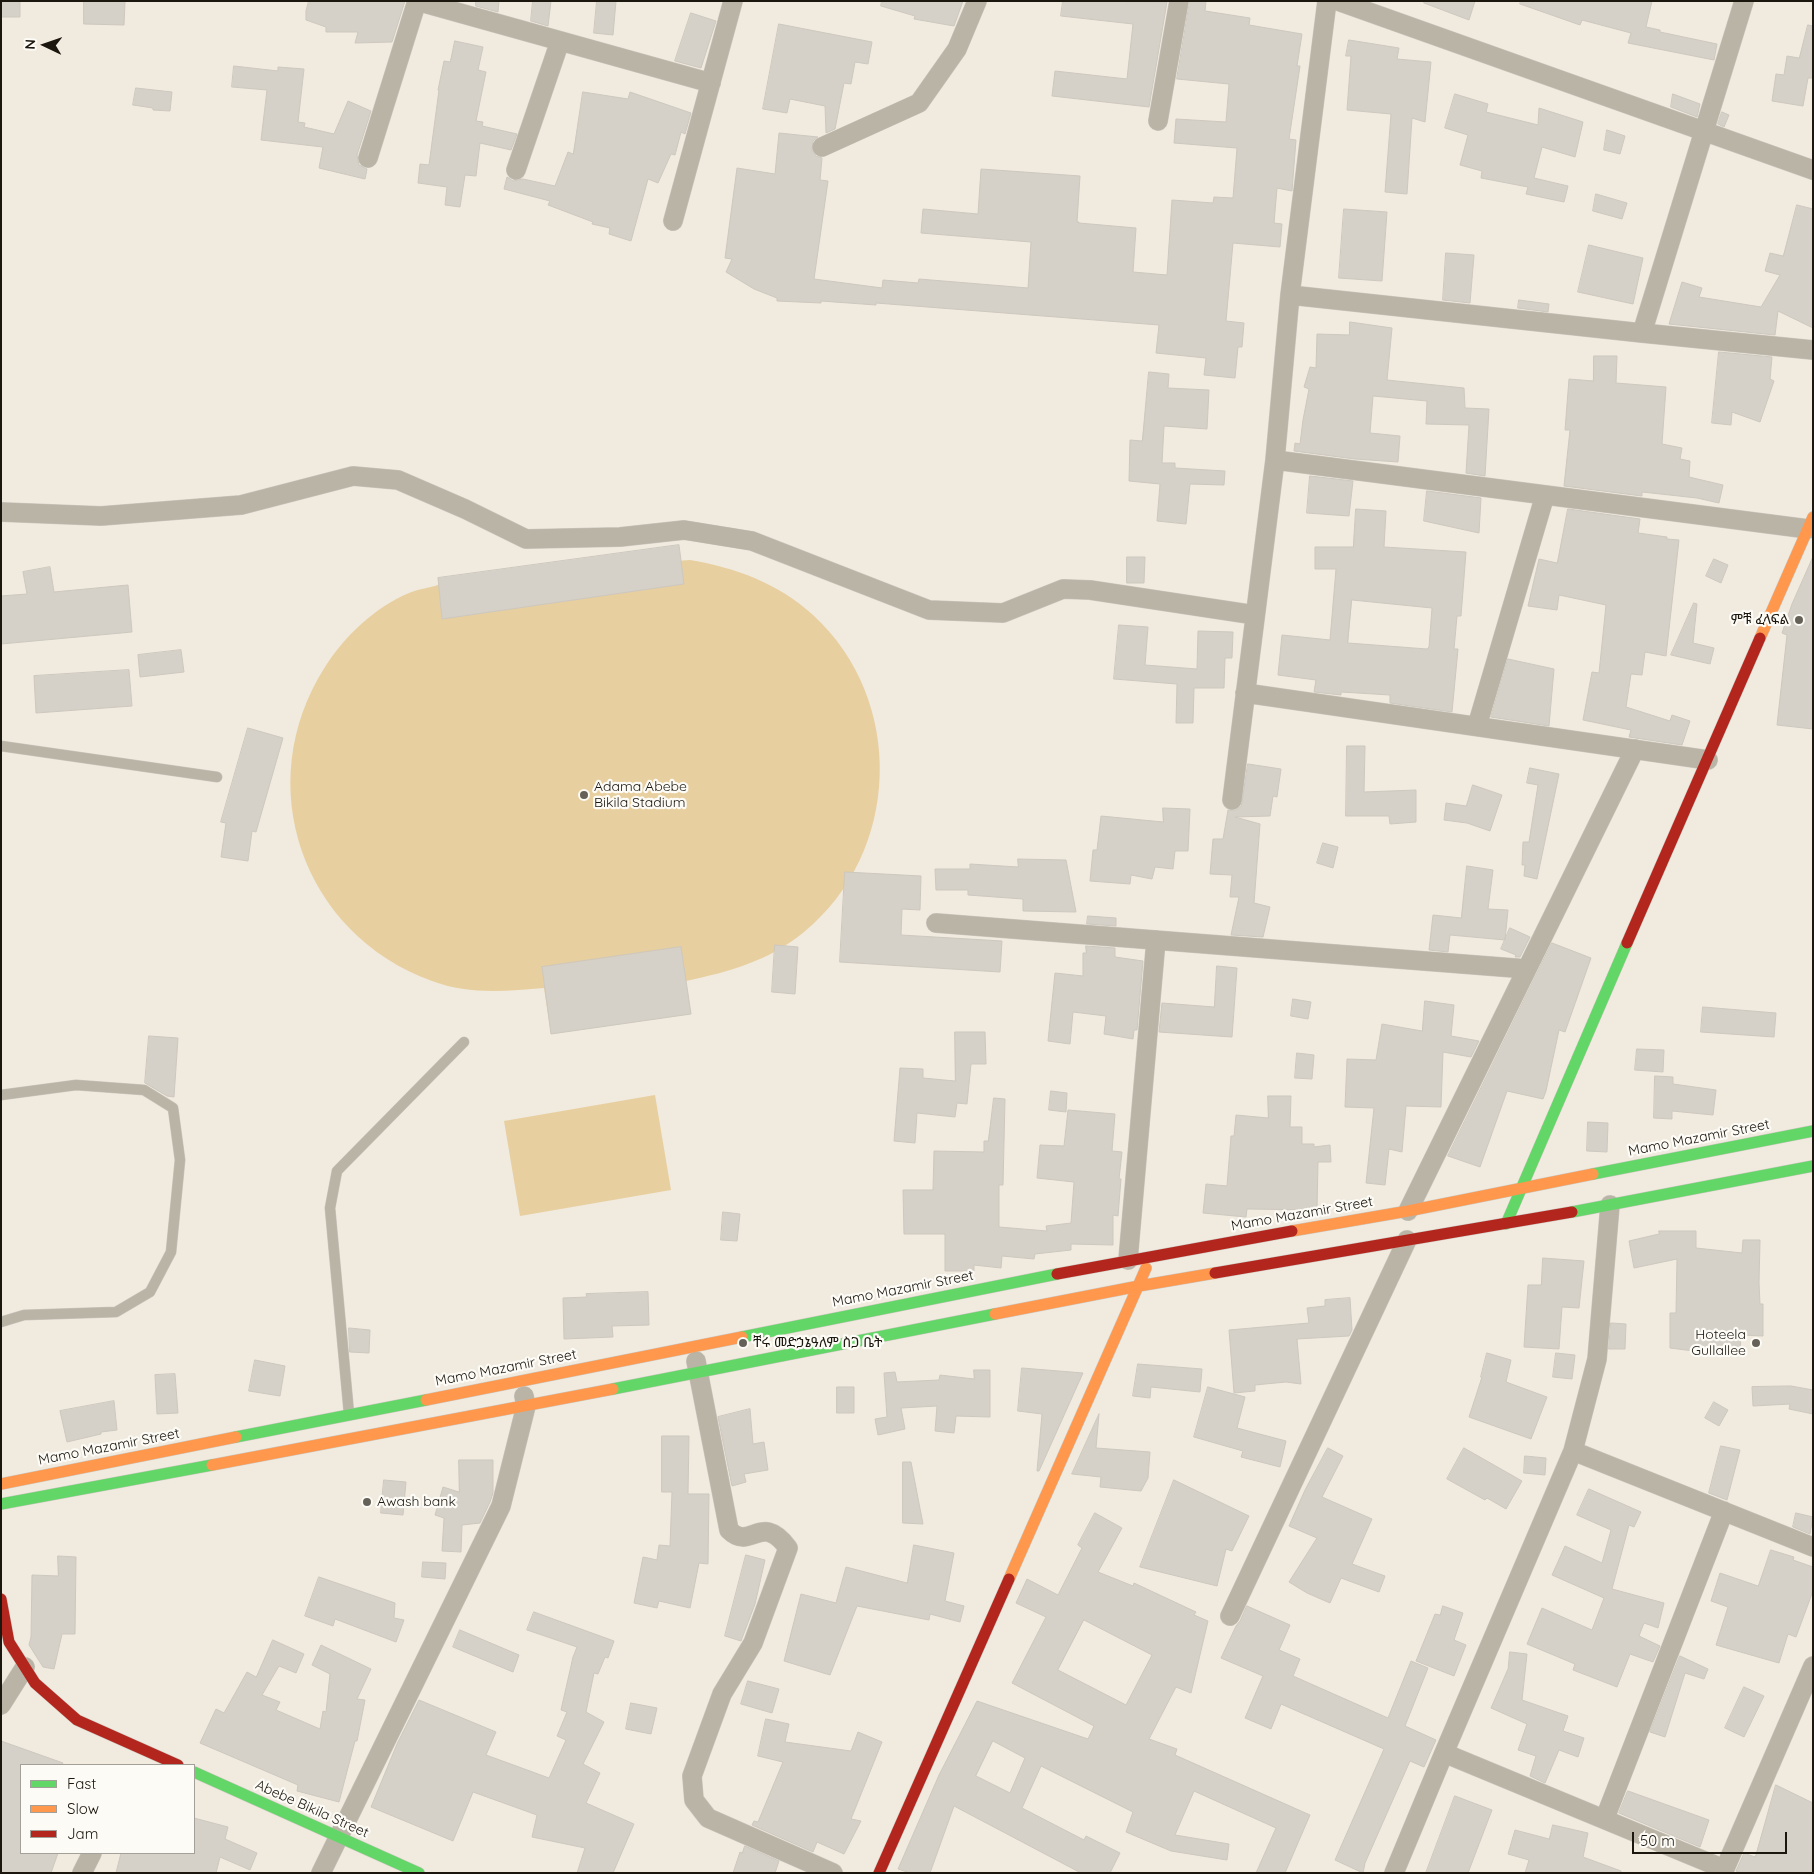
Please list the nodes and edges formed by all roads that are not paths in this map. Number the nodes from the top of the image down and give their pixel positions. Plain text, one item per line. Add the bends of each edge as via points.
1 (416, 1) edge
2 (733, 1) edge
3 (977, 1) edge
4 (1179, 1) edge
5 (1327, 1) edge
6 (1338, 1) edge
7 (1744, 1) edge
8 (560, 41) junction
9 (710, 83) junction
10 (1158, 121) dead end
11 (1703, 131) junction
12 (822, 147) dead end
13 (368, 158) dead end
14 (516, 170) dead end
15 (1813, 170) edge
16 (674, 221) dead end
17 (1290, 294) junction
18 (1642, 333) junction
19 (1813, 350) edge
20 (1275, 460) junction
21 (1545, 495) junction
22 (1, 512) edge
23 (1810, 523) edge
24 (1255, 615) junction
25 (1245, 693) junction
26 (1477, 726) junction
27 (1, 746) edge
28 (1635, 749) junction
29 (1708, 760) junction
30 (217, 777) dead end
31 (1232, 800) dead end
32 (936, 923) dead end
33 (1156, 940) junction
34 (1527, 969) junction
35 (464, 1042) dead end
36 (1, 1095) edge
37 (1813, 1131) edge
38 (1813, 1166) edge
39 (1522, 1188) junction
40 (1610, 1205) junction
41 (1408, 1211) junction
42 (1506, 1224) junction
43 (1407, 1240) junction
44 (1150, 1256) junction
45 (1128, 1260) junction
46 (1139, 1286) junction
47 (1, 1322) edge
48 (692, 1346) junction
49 (699, 1371) junction
50 (521, 1380) junction
51 (526, 1406) junction
52 (349, 1415) junction
53 (1573, 1451) junction
54 (29, 1478) junction
55 (1, 1484) edge
56 (33, 1498) junction
57 (1, 1504) edge
58 (1724, 1511) junction
59 (1813, 1547) edge
60 (1, 1599) edge
61 (1230, 1616) dead end
62 (1813, 1666) edge
63 (25, 1667) junction
64 (1, 1705) edge
65 (1444, 1752) junction
66 (140, 1758) edge
67 (173, 1764) edge
68 (195, 1772) edge
69 (1605, 1818) junction
70 (340, 1837) junction
71 (92, 1854) edge
72 (1723, 1871) edge
73 (82, 1873) edge
74 (321, 1873) edge
75 (419, 1873) edge
76 (833, 1873) edge
77 (879, 1873) edge
78 (1394, 1873) edge

1 - 8 street
1 - 13 street
2 - 9 street
3 - 12 street via 957,49 919,103
4 - 10 street
5 - 17 street
6 - 11 street
7 - 11 street
8 - 9 street
8 - 14 street
9 - 16 street
11 - 15 street
11 - 18 street
17 - 18 street
17 - 20 street
18 - 19 street
20 - 21 street
20 - 24 street
21 - 23 street
21 - 26 street
22 - 24 street via 100,516 241,505 352,476 398,480 526,539 620,537 684,530 752,542 930,610 1003,613 1063,589 1090,590
23 - 29 main road
24 - 25 street
25 - 26 street
25 - 31 street
26 - 28 street
27 - 30 lane
28 - 29 street
28 - 34 street
29 - 39 main road
32 - 33 street
33 - 34 street
33 - 45 street
34 - 41 street
35 - 52 lane via 337,1171 330,1208
36 - 47 lane via 76,1085 144,1090 173,1108 180,1160 171,1252 150,1292 116,1312 24,1315
37 - 39 main road, Mamo Mazamir Street
38 - 40 main road
39 - 41 main road, Mamo Mazamir Street
39 - 42 main road
40 - 42 main road
40 - 53 street via 1597,1358
41 - 44 main road, Mamo Mazamir Street
42 - 43 main road
43 - 46 main road
43 - 61 street
44 - 45 main road, Mamo Mazamir Street
44 - 46 main road
45 - 48 main road, Mamo Mazamir Street
46 - 49 main road
46 - 77 main road
48 - 49 street
48 - 50 main road, Mamo Mazamir Street
49 - 51 main road
49 - 76 street via 729,1530 744,1538 769,1532 780,1537 788,1548 753,1643 722,1694 692,1776 694,1800 708,1818
50 - 51 street
50 - 52 main road, Mamo Mazamir Street
51 - 56 main road
51 - 70 street via 500,1506
52 - 54 main road, Mamo Mazamir Street
53 - 58 street
53 - 65 street
54 - 55 main road, Mamo Mazamir Street
54 - 56 main road
56 - 57 main road
58 - 59 street
58 - 69 street
60 - 63 main road via 9,1642
62 - 72 street
63 - 64 street
63 - 66 main road via 35,1683 77,1720
65 - 69 street
65 - 78 street
66 - 67 main road
68 - 70 main road, Abebe Bikila Street
69 - 72 street
70 - 74 street
70 - 75 main road, Abebe Bikila Street
71 - 73 street

